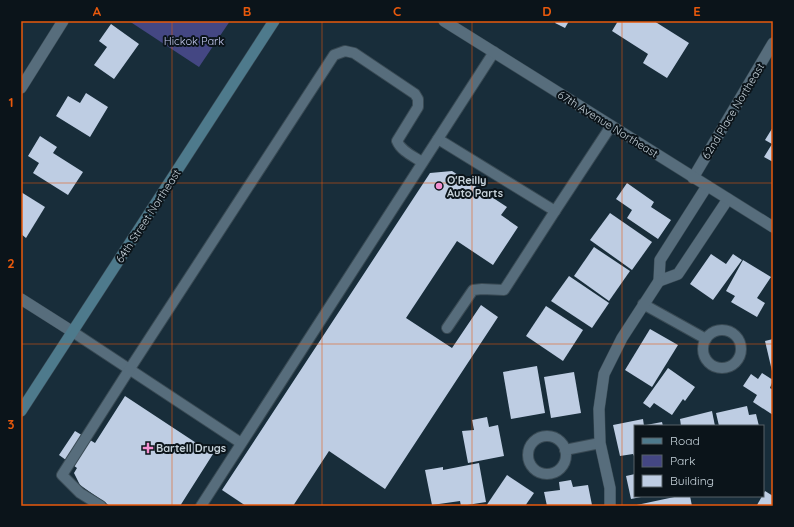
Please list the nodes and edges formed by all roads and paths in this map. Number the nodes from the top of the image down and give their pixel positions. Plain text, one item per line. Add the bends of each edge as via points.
1 (63, 21) edge
2 (274, 21) edge
3 (444, 21) edge
4 (773, 43) edge
5 (494, 52) junction
6 (21, 88) edge
7 (611, 126) junction
8 (438, 139) junction
9 (422, 162) junction
10 (693, 178) junction
11 (707, 186) junction
12 (728, 199) junction
13 (555, 211) junction
14 (773, 227) edge
15 (659, 281) junction
16 (21, 299) edge
17 (643, 304) junction
18 (447, 328) dead end
19 (72, 332) junction
20 (706, 340) dead end
21 (129, 370) junction
22 (21, 410) edge
23 (241, 443) junction
24 (600, 443) junction
25 (565, 450) dead end
26 (101, 506) edge
27 (201, 506) edge
28 (610, 506) edge

1 - 6 street
2 - 19 main road, 64th Street Northeast
3 - 5 street, 67th Avenue Northeast
4 - 10 street, 62nd Place Northeast
5 - 7 street, 67th Avenue Northeast
5 - 8 lane
7 - 10 street, 67th Avenue Northeast
7 - 13 lane
8 - 9 lane
8 - 13 lane
9 - 21 lane via 403,150 397,141 418,108 415,94 354,54 345,51 334,55
9 - 23 lane
10 - 11 street, 67th Avenue Northeast
11 - 12 street, 67th Avenue Northeast
11 - 15 street via 660,260
12 - 14 street, 67th Avenue Northeast
12 - 15 street via 678,274
13 - 18 lane via 504,290 473,290
15 - 17 street
16 - 19 street
17 - 20 lane
17 - 24 street via 604,374 598,409
19 - 21 lane
19 - 22 main road, 64th Street Northeast
21 - 23 lane
21 - 26 lane via 62,475 80,493
23 - 27 lane
24 - 25 lane
24 - 28 street via 610,488

